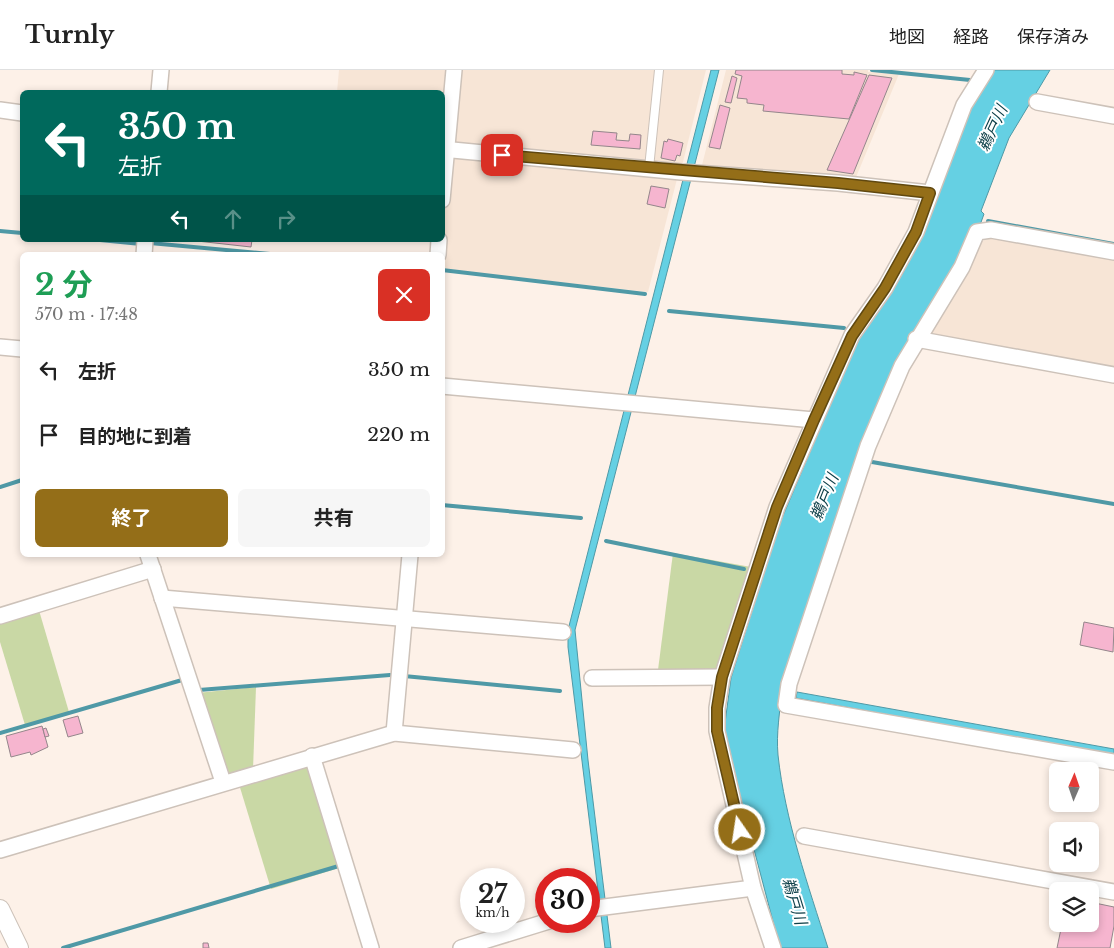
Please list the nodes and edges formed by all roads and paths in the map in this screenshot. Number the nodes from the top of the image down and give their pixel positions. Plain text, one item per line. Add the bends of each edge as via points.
1 (161, 70) edge
2 (454, 70) edge
3 (659, 70) edge
4 (986, 70) edge
5 (159, 90) edge
6 (1037, 102) dead end
7 (0, 110) edge
8 (20, 112) edge
9 (1114, 116) edge
10 (445, 149) edge
11 (649, 168) junction
12 (930, 193) junction
13 (1114, 252) edge
14 (916, 340) junction
15 (0, 347) edge
16 (20, 349) edge
17 (1114, 375) edge
18 (445, 386) edge
19 (814, 420) junction
20 (410, 557) edge
21 (151, 562) edge
22 (162, 598) junction
23 (0, 616) edge
24 (404, 619) junction
25 (563, 632) dead end
26 (722, 677) junction
27 (592, 678) dead end
28 (394, 733) junction
29 (573, 750) dead end
30 (312, 756) junction
31 (1114, 762) edge
32 (223, 782) junction
33 (804, 836) dead end
34 (0, 850) edge
35 (753, 888) junction
36 (1114, 892) edge
37 (600, 908) edge
38 (0, 909) edge
39 (535, 925) edge
40 (19, 948) edge
41 (371, 948) edge
42 (461, 948) edge
43 (773, 948) edge

1 - 5 street
2 - 10 street
3 - 11 lane
4 - 12 street via 964,105
6 - 9 street
7 - 8 street
10 - 11 street
11 - 12 street
12 - 19 street via 916,232 885,288 852,336
13 - 14 street via 991,230 977,232 962,267
14 - 17 street
14 - 31 street via 868,446 789,684 786,705
15 - 16 street
18 - 19 street
19 - 26 street via 777,507
20 - 24 street
21 - 22 street
21 - 23 street
22 - 24 street
22 - 32 street
24 - 25 street
24 - 28 street
26 - 27 street
26 - 35 street via 717,731
28 - 29 street
28 - 30 street
30 - 32 street
30 - 41 street
32 - 34 street
33 - 36 street
35 - 37 street
35 - 43 street
38 - 40 street
39 - 42 street

